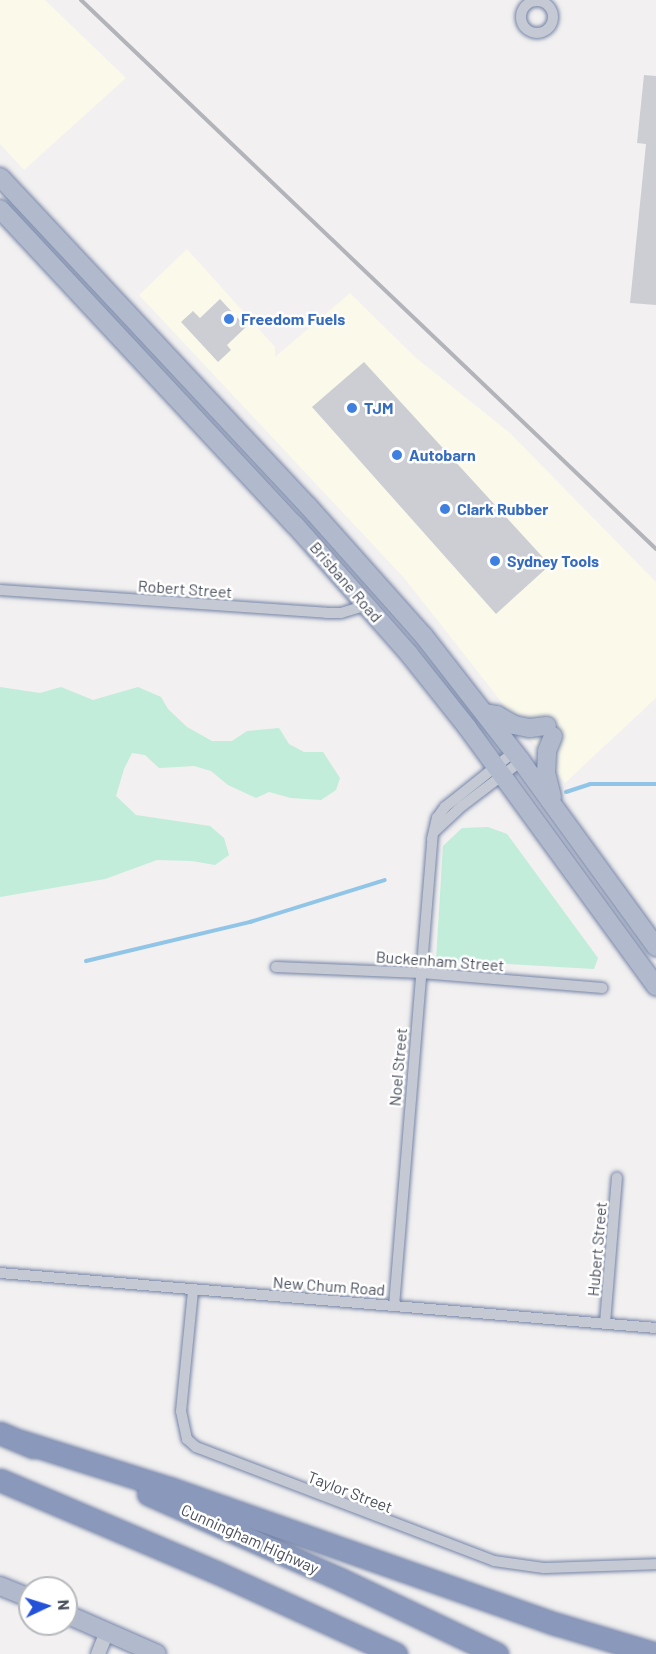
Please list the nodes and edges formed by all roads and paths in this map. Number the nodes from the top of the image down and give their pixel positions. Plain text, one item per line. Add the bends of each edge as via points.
1 (529, 2) edge
2 (551, 4) edge
3 (0, 177) edge
4 (0, 209) edge
5 (0, 590) edge
6 (367, 605) junction
7 (484, 712) junction
8 (518, 757) junction
9 (500, 771) junction
10 (553, 805) junction
11 (656, 947) edge
12 (276, 967) dead end
13 (421, 973) junction
14 (656, 986) edge
15 (602, 988) dead end
16 (617, 1177) dead end
17 (0, 1273) edge
18 (193, 1291) junction
19 (394, 1306) junction
20 (605, 1323) junction
21 (656, 1328) edge
22 (0, 1433) edge
23 (20, 1442) junction
24 (0, 1480) edge
25 (656, 1564) edge
26 (0, 1586) edge
27 (18, 1594) edge
28 (78, 1619) edge
29 (107, 1632) junction
30 (98, 1654) edge
31 (157, 1654) edge
32 (396, 1654) edge
33 (497, 1654) edge
34 (656, 1654) edge

1 - 2 street
1 - 2 street via 522,21 526,29 535,33 552,24
3 - 7 main road, Brisbane Road via 374,577
4 - 6 main road, Brisbane Road
5 - 6 street, Robert Street via 327,613
6 - 9 main road, Brisbane Road
7 - 8 main road, Brisbane Road
7 - 10 main road via 514,725 550,731 546,772
8 - 9 street, Noel Street
8 - 10 main road, Brisbane Road
9 - 13 street, Noel Street via 435,832 430,848
9 - 14 main road, Brisbane Road
10 - 11 main road, Brisbane Road
12 - 13 street, Buckenham Street
13 - 15 street, Buckenham Street
13 - 19 street, Noel Street
16 - 20 street, Hubert Street
17 - 18 street, New Chum Road
18 - 19 street, New Chum Road
18 - 25 street, Taylor Street via 181,1411 187,1439 196,1447 494,1561 544,1568
19 - 20 street, New Chum Road
20 - 21 street, New Chum Road
22 - 23 highway, Cunningham Highway
23 - 33 highway, Cunningham Highway via 331,1575
23 - 34 highway via 169,1488 556,1624
24 - 32 highway
26 - 27 main road
28 - 29 main road
29 - 30 street
29 - 31 main road

